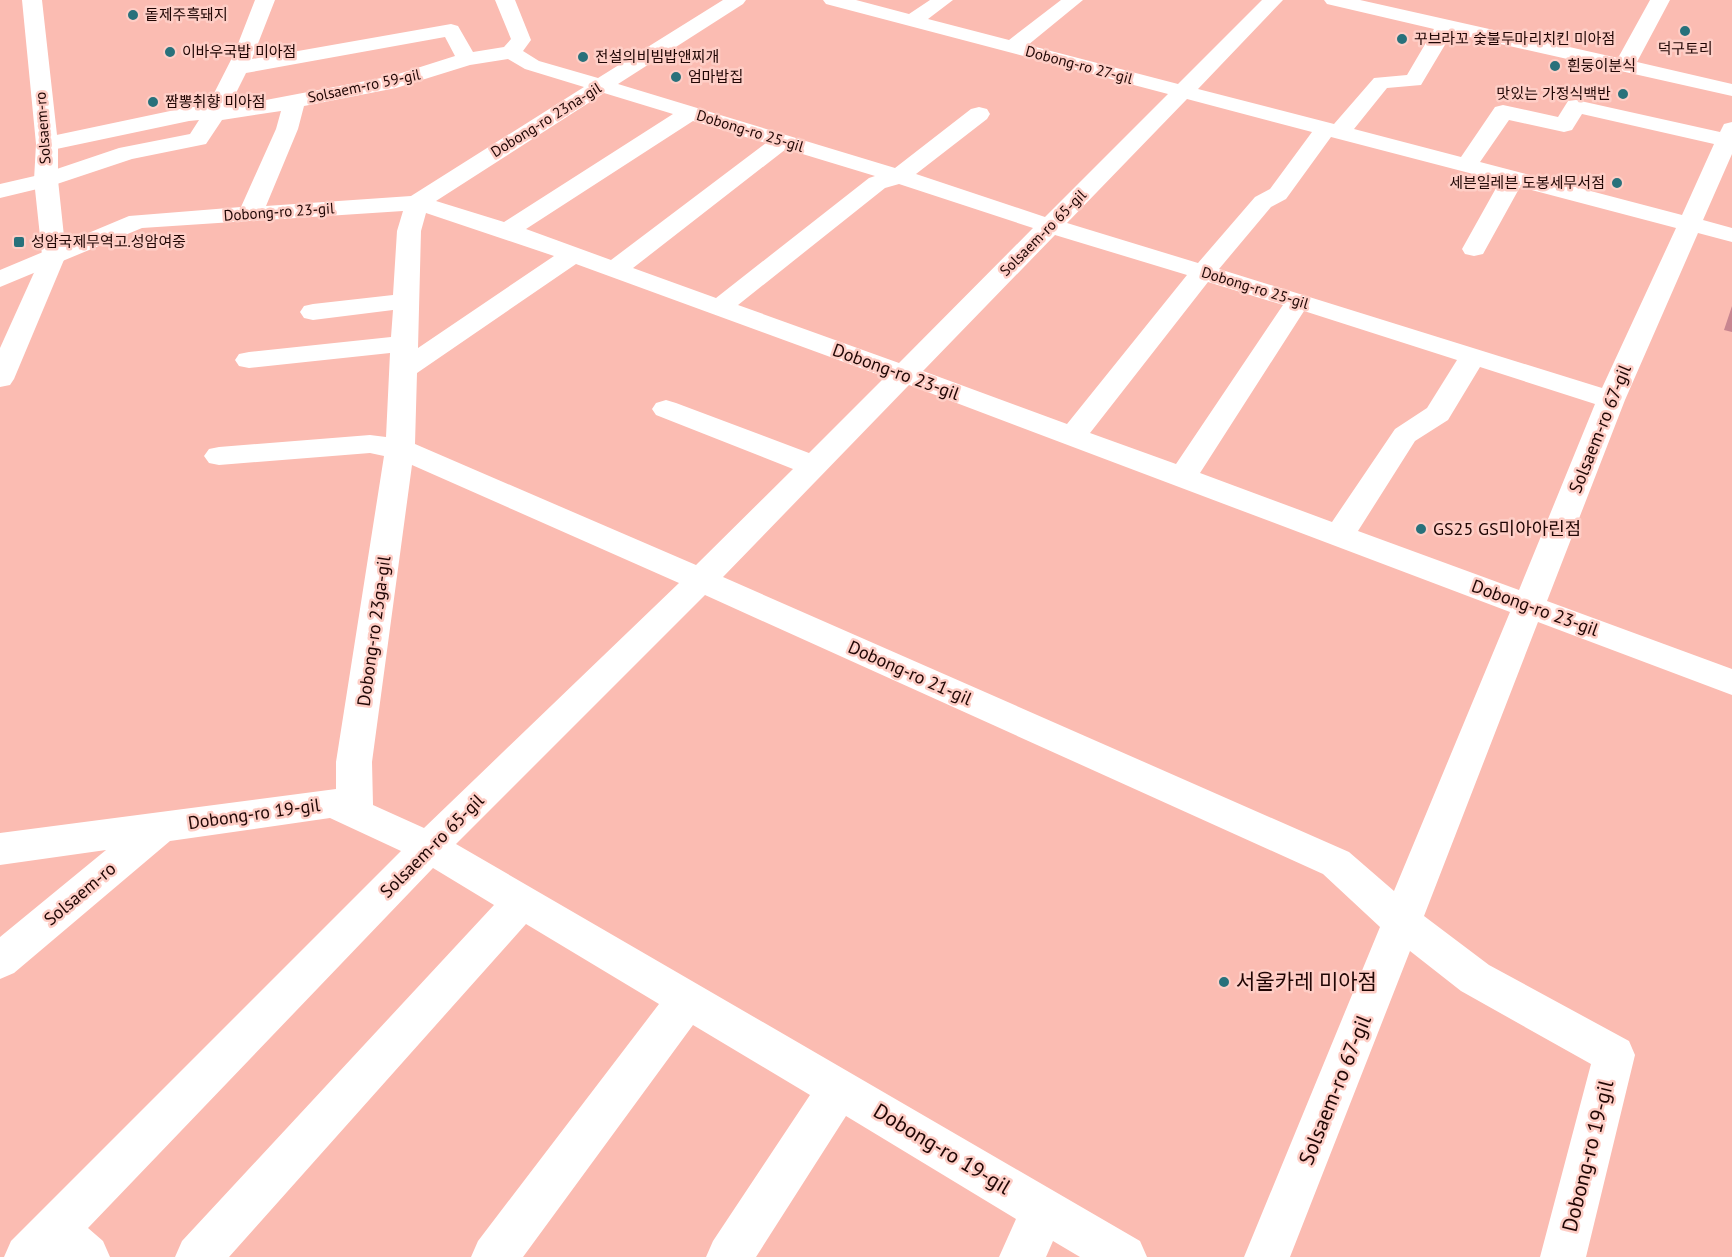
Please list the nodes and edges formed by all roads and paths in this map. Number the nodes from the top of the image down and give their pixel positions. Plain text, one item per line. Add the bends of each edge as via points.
1 (32, 0) edge
2 (264, 0) edge
3 (505, 0) edge
4 (736, 0) edge
5 (833, 0) edge
6 (943, 0) edge
7 (1073, 0) edge
8 (1274, 0) edge
9 (1334, 0) edge
10 (1660, 0) edge
11 (863, 3) edge
12 (912, 21) junction
13 (1446, 25) junction
14 (1012, 47) junction
15 (511, 52) junction
16 (467, 59) junction
17 (1625, 66) junction
18 (237, 68) junction
19 (600, 86) junction
20 (1732, 90) edge
21 (1182, 92) junction
22 (294, 101) junction
23 (213, 113) junction
24 (690, 113) junction
25 (979, 114) dead end
26 (1332, 131) junction
27 (1729, 135) edge
28 (782, 141) junction
29 (47, 144) junction
30 (1466, 166) junction
31 (899, 176) junction
32 (1513, 178) junction
33 (46, 180) junction
34 (0, 191) edge
35 (417, 203) junction
36 (250, 214) junction
37 (1690, 224) junction
38 (1050, 226) junction
39 (507, 231) junction
40 (1732, 235) edge
41 (1474, 249) dead end
42 (54, 255) junction
43 (573, 255) junction
44 (614, 270) junction
45 (1203, 272) junction
46 (0, 279) edge
47 (406, 301) junction
48 (1298, 301) junction
49 (719, 308) junction
50 (313, 312) dead end
51 (1473, 356) junction
52 (404, 357) junction
53 (249, 360) dead end
54 (904, 374) junction
55 (0, 380) edge
56 (1611, 400) junction
57 (666, 409) dead end
58 (1072, 437) junction
59 (400, 449) junction
60 (219, 456) dead end
61 (814, 466) junction
62 (1181, 479) junction
63 (1338, 537) junction
64 (701, 580) junction
65 (1529, 605) junction
66 (1732, 682) edge
67 (356, 813) junction
68 (160, 827) junction
69 (429, 847) junction
70 (0, 849) edge
71 (522, 902) junction
72 (1403, 923) junction
73 (0, 961) edge
74 (687, 1000) junction
75 (839, 1089) junction
76 (1044, 1210) junction
77 (56, 1248) edge
78 (198, 1257) edge
79 (494, 1257) edge
80 (729, 1257) edge
81 (1022, 1257) edge
82 (1124, 1257) edge
83 (1267, 1257) edge
84 (1563, 1257) edge

1 - 29 street, Solsaem-ro
2 - 18 street
3 - 15 street via 521,40
4 - 19 street, Dobong-ro 23na-gil
5 - 11 street, Dobong-ro 27-gil
6 - 12 street
7 - 14 street
8 - 21 street, Solsaem-ro 65-gil
9 - 13 street
10 - 17 street
11 - 12 street, Dobong-ro 27-gil
12 - 14 street, Dobong-ro 27-gil
13 - 17 street
13 - 26 street via 1414,81 1381,82
14 - 21 street, Dobong-ro 27-gil
15 - 16 street, Solsaem-ro 59-gil
15 - 19 street via 532,65
16 - 18 street via 451,30
16 - 22 street, Solsaem-ro 59-gil via 396,82
17 - 20 street
18 - 23 street
19 - 24 street, Dobong-ro 25-gil
19 - 35 street, Dobong-ro 23na-gil
21 - 26 street, Dobong-ro 27-gil
21 - 38 street, Solsaem-ro 65-gil
22 - 23 street, Solsaem-ro 59-gil
22 - 36 street, Solsaem-ro 59-gil via 287,129
23 - 29 street, Solsaem-ro 59-gil via 189,114
23 - 33 street via 198,139 127,153
24 - 28 street, Dobong-ro 25-gil
24 - 39 street
25 - 31 street
26 - 30 street, Dobong-ro 27-gil
26 - 45 street
27 - 30 street, Solsaem-ro 67-gil via 1576,106 1564,125 1503,112
27 - 37 street, Solsaem-ro 67-gil
28 - 31 street, Dobong-ro 25-gil
28 - 44 street
29 - 33 street, Solsaem-ro
30 - 32 street, Dobong-ro 27-gil
31 - 38 street, Dobong-ro 25-gil
31 - 49 street via 877,183
32 - 37 street, Dobong-ro 27-gil
32 - 41 street
33 - 34 street
33 - 42 street, Solsaem-ro
35 - 36 street, Dobong-ro 23-gil
35 - 39 street, Dobong-ro 23-gil
35 - 47 street, Dobong-ro 23ga-gil via 409,231
36 - 42 street, Dobong-ro 23-gil via 138,221
37 - 40 street, Dobong-ro 27-gil
37 - 56 street, Solsaem-ro 67-gil
38 - 45 street, Dobong-ro 25-gil
38 - 54 street, Solsaem-ro 65-gil
39 - 43 street, Dobong-ro 23-gil
42 - 46 street
42 - 55 street, Solsaem-ro
43 - 44 street, Dobong-ro 23-gil
43 - 52 street
44 - 49 street, Dobong-ro 23-gil
45 - 48 street, Dobong-ro 25-gil
45 - 58 street
47 - 50 street
47 - 52 street, Dobong-ro 23ga-gil
48 - 51 street, Dobong-ro 25-gil
48 - 62 street
49 - 54 street, Dobong-ro 23-gil
51 - 56 street, Dobong-ro 25-gil
51 - 63 street via 1438,414 1405,435
52 - 53 street
52 - 59 street, Dobong-ro 23ga-gil
54 - 58 street, Dobong-ro 23-gil
54 - 61 street, Solsaem-ro 65-gil
56 - 65 street, Solsaem-ro 67-gil
57 - 61 street
58 - 62 street, Dobong-ro 23-gil
59 - 60 street via 370,444
59 - 64 street, Dobong-ro 21-gil
59 - 67 street, Dobong-ro 23ga-gil via 354,762
61 - 64 street, Solsaem-ro 65-gil
62 - 63 street, Dobong-ro 23-gil
63 - 65 street, Dobong-ro 23-gil
64 - 69 street, Solsaem-ro 65-gil
64 - 72 street, Dobong-ro 21-gil via 1336,863
65 - 66 street, Dobong-ro 23-gil
65 - 72 street, Solsaem-ro 67-gil
67 - 68 street, Dobong-ro 19-gil via 333,803
67 - 69 street, Dobong-ro 19-gil
68 - 70 street, Dobong-ro 19-gil
68 - 73 street, Solsaem-ro
69 - 71 street, Dobong-ro 19-gil
69 - 77 street, Solsaem-ro 65-gil
71 - 74 street, Dobong-ro 19-gil
71 - 78 street
72 - 83 street, Solsaem-ro 67-gil
72 - 84 street, Dobong-ro 19-gil via 1475,978 1614,1055
74 - 75 street, Dobong-ro 19-gil
74 - 79 street
75 - 76 street, Dobong-ro 19-gil
75 - 80 street
76 - 81 street
76 - 82 street, Dobong-ro 19-gil

